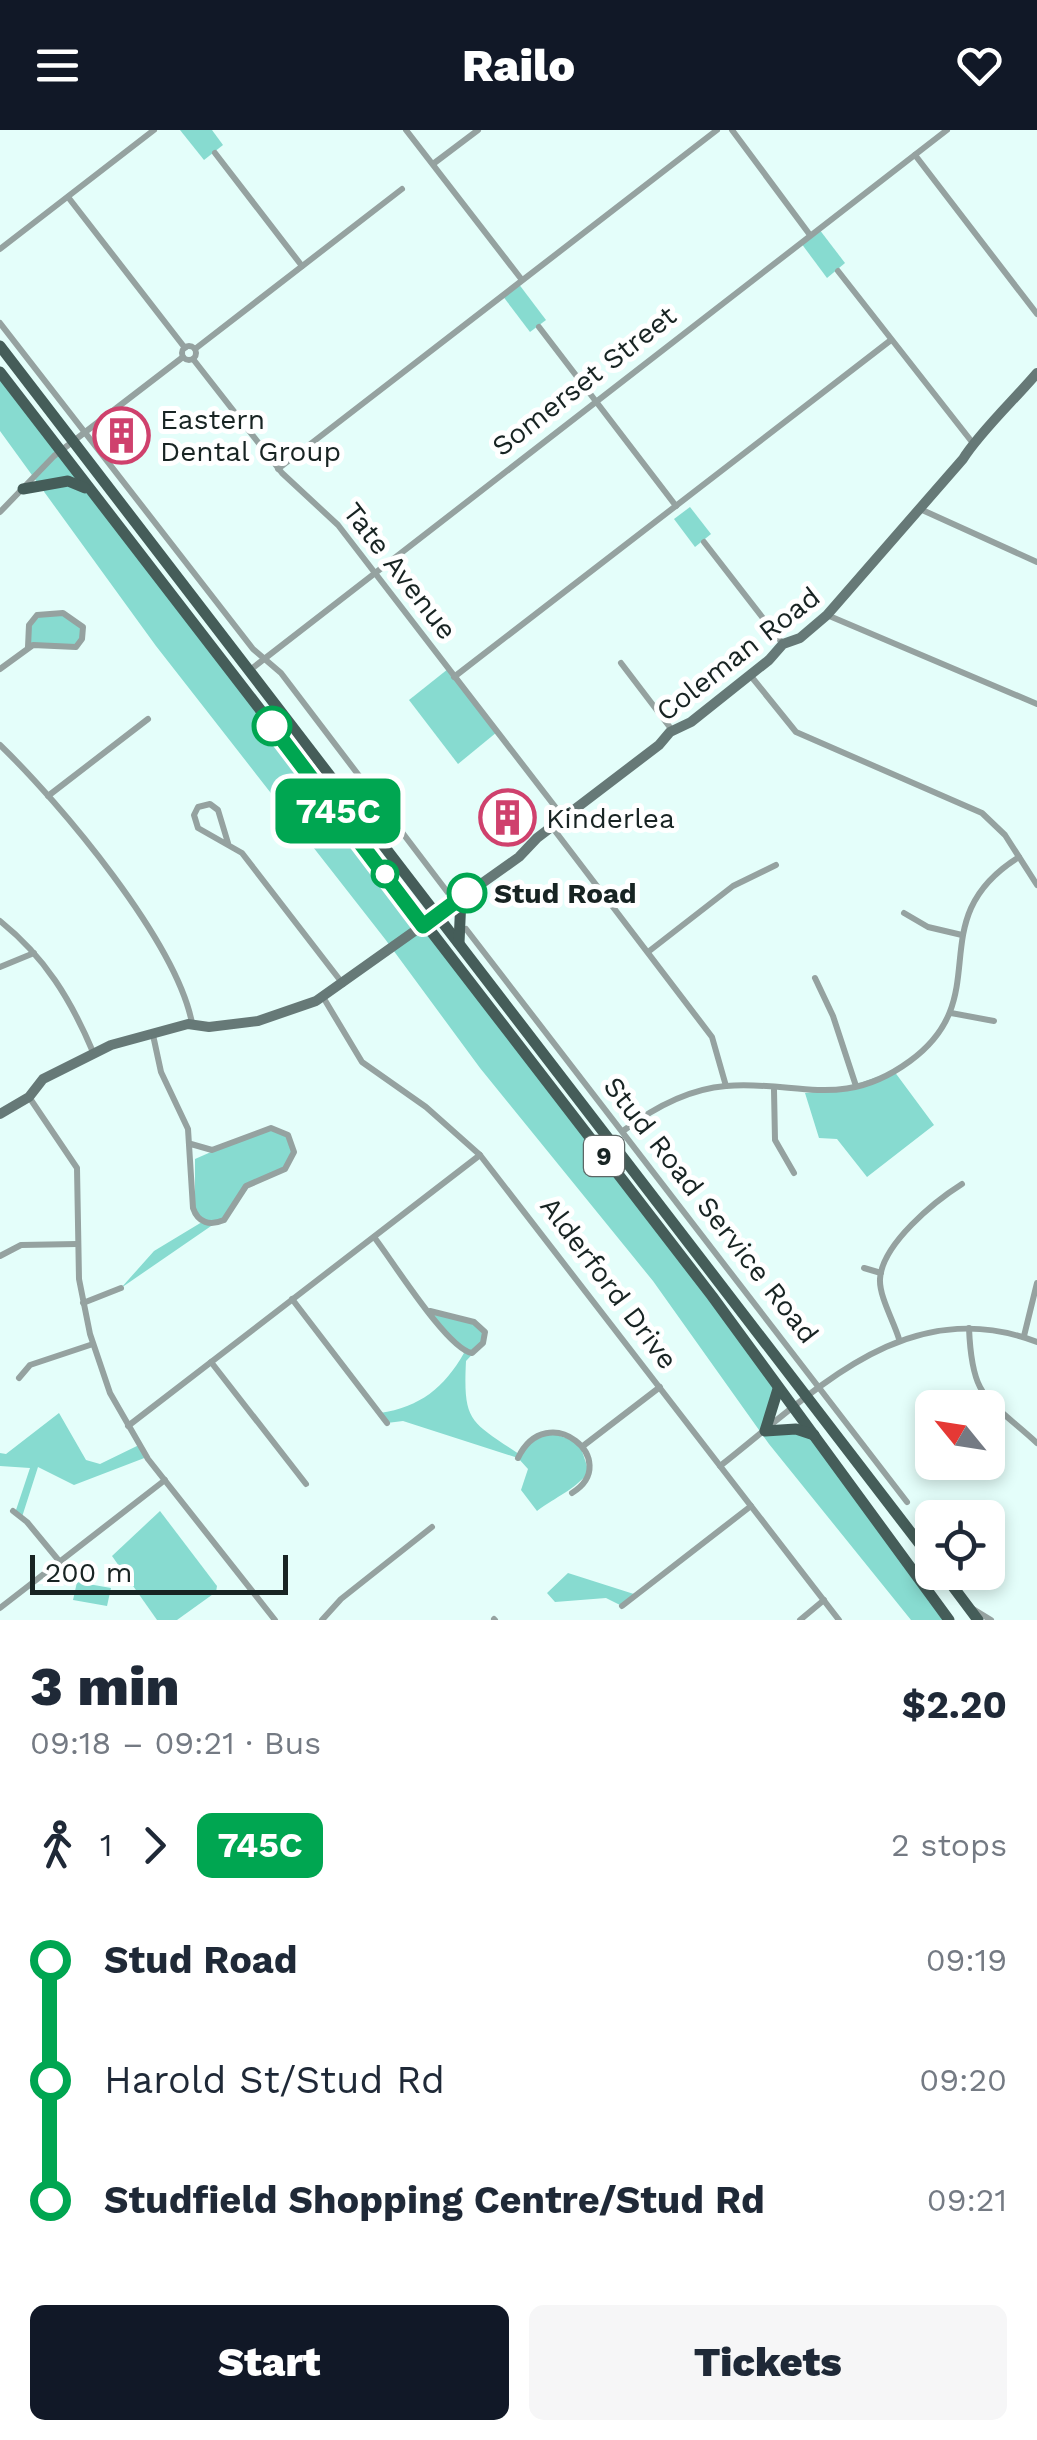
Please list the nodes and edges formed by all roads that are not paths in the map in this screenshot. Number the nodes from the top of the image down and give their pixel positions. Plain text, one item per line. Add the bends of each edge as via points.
1 (154, 130) edge
2 (406, 130) edge
3 (478, 130) edge
4 (717, 130) edge
5 (732, 130) edge
6 (948, 130) edge
7 (214, 154) dead end
8 (915, 155) junction
9 (434, 164) junction
10 (402, 189) dead end
11 (68, 197) junction
12 (810, 235) junction
13 (0, 249) edge
14 (302, 266) junction
15 (838, 271) dead end
16 (522, 280) junction
17 (1037, 314) edge
18 (0, 323) edge
19 (539, 327) dead end
20 (891, 340) junction
21 (0, 346) edge
22 (185, 348) junction
23 (194, 349) junction
24 (183, 357) junction
25 (193, 359) junction
26 (0, 372) edge
27 (1037, 373) edge
28 (596, 401) junction
29 (85, 433) junction
30 (74, 441) junction
31 (972, 442) junction
32 (60, 452) junction
33 (278, 469) junction
34 (22, 489) junction
35 (92, 492) junction
36 (676, 506) junction
37 (920, 509) junction
38 (0, 512) edge
39 (704, 542) dead end
40 (1037, 562) edge
41 (374, 572) junction
42 (827, 615) junction
43 (783, 644) junction
44 (28, 647) junction
45 (264, 659) junction
46 (620, 664) dead end
47 (0, 670) edge
48 (250, 670) junction
49 (454, 676) junction
50 (750, 676) junction
51 (1037, 704) edge
52 (148, 719) dead end
53 (672, 730) junction
54 (0, 745) edge
55 (48, 796) junction
56 (564, 818) junction
57 (552, 826) junction
58 (228, 843) junction
59 (1019, 857) junction
60 (776, 864) dead end
61 (1037, 885) edge
62 (458, 900) junction
63 (904, 914) dead end
64 (438, 915) junction
65 (0, 921) edge
66 (423, 926) junction
67 (466, 928) dead end
68 (962, 935) junction
69 (21, 938) junction
70 (479, 945) junction
71 (463, 949) junction
72 (648, 952) junction
73 (35, 953) junction
74 (16, 958) junction
75 (0, 967) edge
76 (814, 978) dead end
77 (343, 985) junction
78 (323, 997) junction
79 (951, 1014) junction
80 (994, 1020) dead end
81 (192, 1024) junction
82 (153, 1033) junction
83 (93, 1052) junction
84 (726, 1086) junction
85 (856, 1086) junction
86 (774, 1090) junction
87 (29, 1098) junction
88 (0, 1114) edge
89 (623, 1132) junction
90 (190, 1144) junction
91 (206, 1151) junction
92 (480, 1155) junction
93 (191, 1165) junction
94 (794, 1173) dead end
95 (962, 1184) dead end
96 (374, 1237) junction
97 (76, 1244) junction
98 (0, 1256) edge
99 (864, 1268) dead end
100 (881, 1272) junction
101 (1037, 1283) edge
102 (122, 1288) dead end
103 (292, 1299) junction
104 (83, 1303) junction
105 (430, 1310) junction
106 (969, 1328) junction
107 (1024, 1336) junction
108 (899, 1339) junction
109 (1037, 1342) edge
110 (92, 1344) junction
111 (212, 1362) junction
112 (19, 1378) dead end
113 (660, 1386) junction
114 (820, 1389) junction
115 (778, 1390) junction
116 (809, 1398) junction
117 (794, 1409) junction
118 (387, 1423) dead end
119 (128, 1426) junction
120 (765, 1432) junction
121 (814, 1435) junction
122 (1037, 1442) edge
123 (583, 1446) junction
124 (518, 1458) dead end
125 (720, 1466) junction
126 (165, 1480) junction
127 (306, 1484) dead end
128 (572, 1493) dead end
129 (907, 1502) dead end
130 (751, 1506) junction
131 (13, 1511) dead end
132 (432, 1528) dead end
133 (915, 1538) edge
134 (60, 1562) junction
135 (956, 1590) edge
136 (824, 1600) junction
137 (622, 1606) dead end
138 (968, 1606) junction
139 (0, 1608) edge
140 (275, 1620) edge
141 (322, 1620) edge
142 (800, 1620) edge
143 (839, 1620) edge
144 (949, 1620) edge
145 (978, 1620) edge
146 (991, 1620) edge

1 - 11 street
2 - 9 street
3 - 9 street
4 - 16 street
5 - 12 street
6 - 8 street, Somerset Street
7 - 14 street
8 - 12 street, Somerset Street
8 - 17 street
9 - 16 street
10 - 14 street
11 - 13 street
11 - 22 street
12 - 28 street, Somerset Street
14 - 23 street
15 - 20 street
16 - 33 street
18 - 29 street
19 - 28 street
20 - 31 street
20 - 36 street
21 - 30 main road, 9
22 - 23 street
22 - 24 street
23 - 25 street
24 - 25 street
24 - 29 street
25 - 33 street, Tate Avenue
26 - 32 main road, 9
27 - 31 street, Coleman Road via 990,431
28 - 36 street
28 - 41 street, Somerset Street
29 - 30 street
29 - 45 street
30 - 32 street
30 - 48 main road, 9
31 - 37 street, Coleman Road
32 - 34 street
32 - 35 main road, 9
33 - 41 street, Tate Avenue via 338,525
34 - 35 main road via 68,481
34 - 38 street
35 - 66 main road, 9
36 - 49 street
37 - 40 street
37 - 42 street, Coleman Road
39 - 43 street
41 - 45 street, Somerset Street
41 - 49 street, Tate Avenue
42 - 43 street, Coleman Road
42 - 51 street
43 - 50 street, Coleman Road
44 - 44 street via 30,622 42,613 66,614 84,630 76,646
44 - 47 street
45 - 48 street, Somerset Street
45 - 62 street
46 - 53 street
48 - 64 main road, 9
49 - 56 street, Tate Avenue
50 - 53 street, Coleman Road
50 - 59 street via 796,732 973,808 999,828
52 - 55 street
53 - 56 street, Coleman Road
54 - 55 street
55 - 81 street via 155,937 184,992
56 - 57 street, Coleman Road
57 - 62 street, Coleman Road
57 - 72 street
58 - 58 street via 198,828 198,807 218,810
58 - 77 street
59 - 61 street
59 - 68 street via 978,891
60 - 72 street via 733,886
62 - 64 street, Coleman Road
62 - 71 main road
63 - 68 street
64 - 66 street, Coleman Road
64 - 71 main road, 9
65 - 69 street
66 - 77 street, Coleman Road
66 - 115 main road, 9
67 - 70 street, Stud Road Service Road
68 - 79 street
69 - 73 street
69 - 74 street
70 - 71 street
70 - 89 street, Stud Road Service Road
71 - 116 main road, 9
72 - 84 street via 712,1037
73 - 74 street
73 - 83 street via 70,1000
74 - 75 street
76 - 85 street
77 - 78 street, Coleman Road
78 - 81 street, Coleman Road via 244,1024
78 - 92 street, Alderford Drive via 362,1062
79 - 80 street
79 - 85 street via 908,1063
81 - 82 street, Coleman Road
82 - 83 street, Coleman Road
82 - 90 street
83 - 87 street, Coleman Road via 43,1079
84 - 86 street
84 - 89 street via 666,1103
85 - 86 street
86 - 94 street via 775,1140
87 - 88 street, Coleman Road
87 - 97 street via 77,1168
89 - 114 street, Stud Road Service Road
90 - 91 street
90 - 93 street
91 - 93 street
91 - 93 street via 271,1128 288,1135 294,1149 288,1166 250,1183 227,1217 213,1224 193,1212
92 - 96 street
92 - 113 street, Alderford Drive
95 - 100 street via 914,1222
96 - 103 street
96 - 105 street
97 - 98 street via 21,1245
97 - 104 street
99 - 100 street
100 - 108 street
101 - 107 street
102 - 104 street
103 - 111 street
103 - 118 street
104 - 110 street
105 - 105 street via 478,1324 483,1343 464,1352
106 - 107 street
106 - 108 street
106 - 122 street via 971,1368 982,1392
107 - 109 street
108 - 114 street
110 - 112 street via 30,1365
110 - 119 street
111 - 119 street
111 - 127 street
113 - 123 street
113 - 125 street, Alderford Drive
114 - 116 street
114 - 129 street, Stud Road Service Road
115 - 117 main road, 9
115 - 120 main road
116 - 117 street
116 - 133 main road, 9
117 - 120 street
117 - 121 main road, 9
119 - 126 street
120 - 121 main road
120 - 125 street
121 - 144 main road, 9
123 - 124 street via 544,1434
123 - 128 street via 588,1477
125 - 130 street, Alderford Drive
126 - 134 street
126 - 140 street
130 - 136 street, Alderford Drive
130 - 137 street
131 - 134 street
132 - 141 street
134 - 139 street
135 - 138 main road
136 - 142 street
136 - 143 street, Alderford Drive
138 - 145 main road
138 - 146 street

